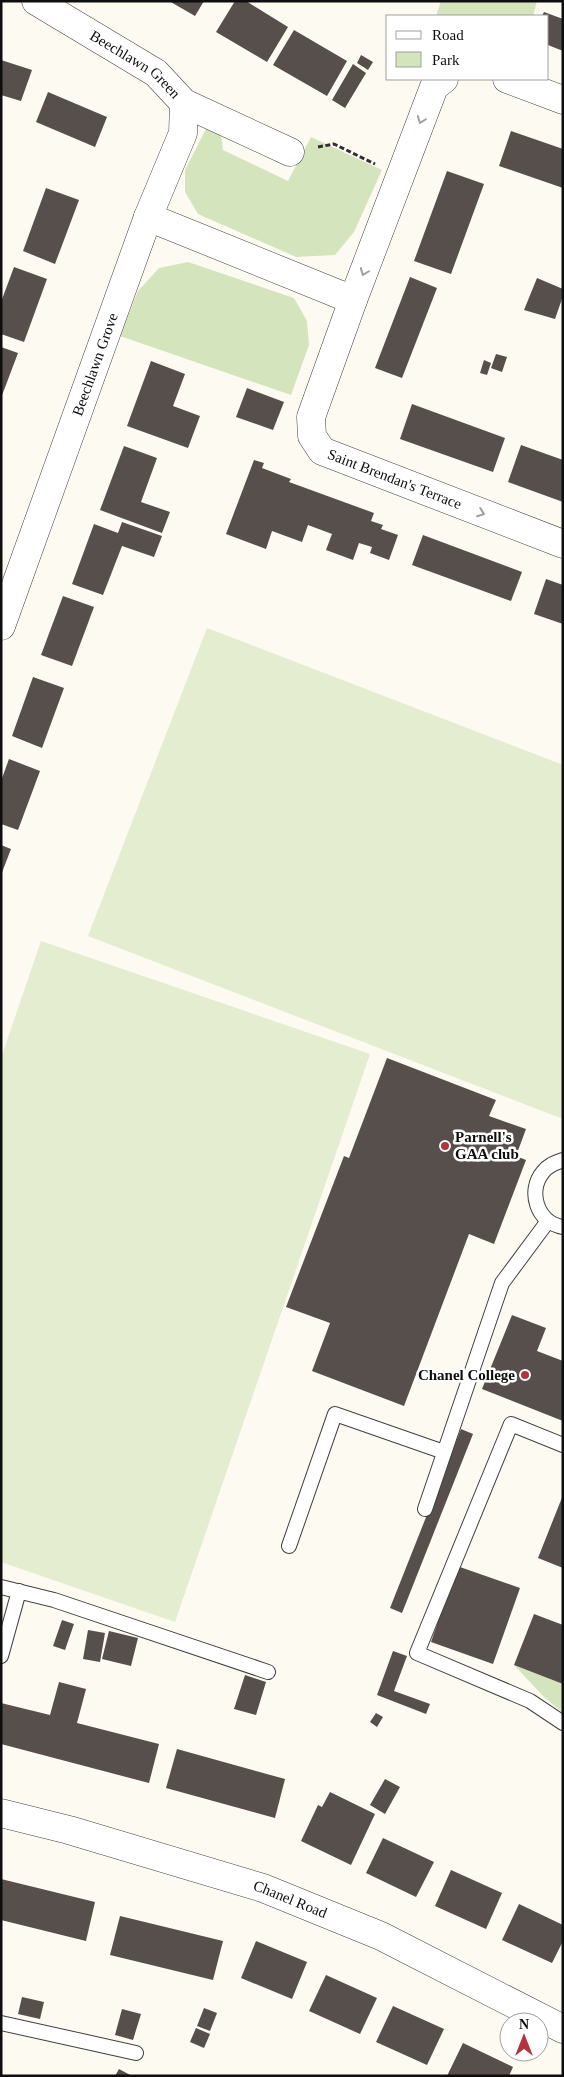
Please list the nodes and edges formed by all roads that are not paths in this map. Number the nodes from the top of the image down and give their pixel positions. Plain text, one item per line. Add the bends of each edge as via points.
1 (36, 1) edge
2 (63, 8) edge
3 (443, 80) edge
4 (510, 80) edge
5 (563, 100) edge
6 (184, 103) junction
7 (290, 152) road end
8 (148, 217) junction
9 (353, 300) junction
10 (563, 544) edge
11 (1, 626) edge
12 (563, 1160) edge
13 (548, 1221) junction
14 (563, 1227) edge
15 (563, 1445) edge
16 (444, 1452) junction
17 (424, 1509) dead end
18 (289, 1546) dead end
19 (1, 1587) edge
20 (19, 1591) junction
21 (1, 1656) edge
22 (268, 1672) dead end
23 (563, 1723) edge
24 (1, 1813) edge
25 (1, 2023) edge
26 (563, 2029) edge
27 (136, 2053) dead end

1 - 2 street, Beechlawn Green
2 - 6 street, Beechlawn Green via 156,72
3 -> 9 street, Saint Brendan's Terrace via 434,87
4 - 5 street
6 - 7 street, Beechlawn Green
6 - 8 street, Beechlawn Grove via 183,133
8 - 9 street
8 - 11 street, Beechlawn Grove
9 -> 10 street, Saint Brendan's Terrace via 311,417 312,436 322,451
12 - 13 lane via 543,1171 534,1192 538,1208
13 - 14 lane
13 - 16 lane via 502,1283
15 - 23 lane via 511,1424 417,1653 530,1701
16 - 17 lane
16 - 18 lane via 335,1414
19 - 20 lane
20 - 21 lane
20 - 22 lane
24 - 26 street, Chanel Road via 263,1888 381,1936
25 - 27 lane

